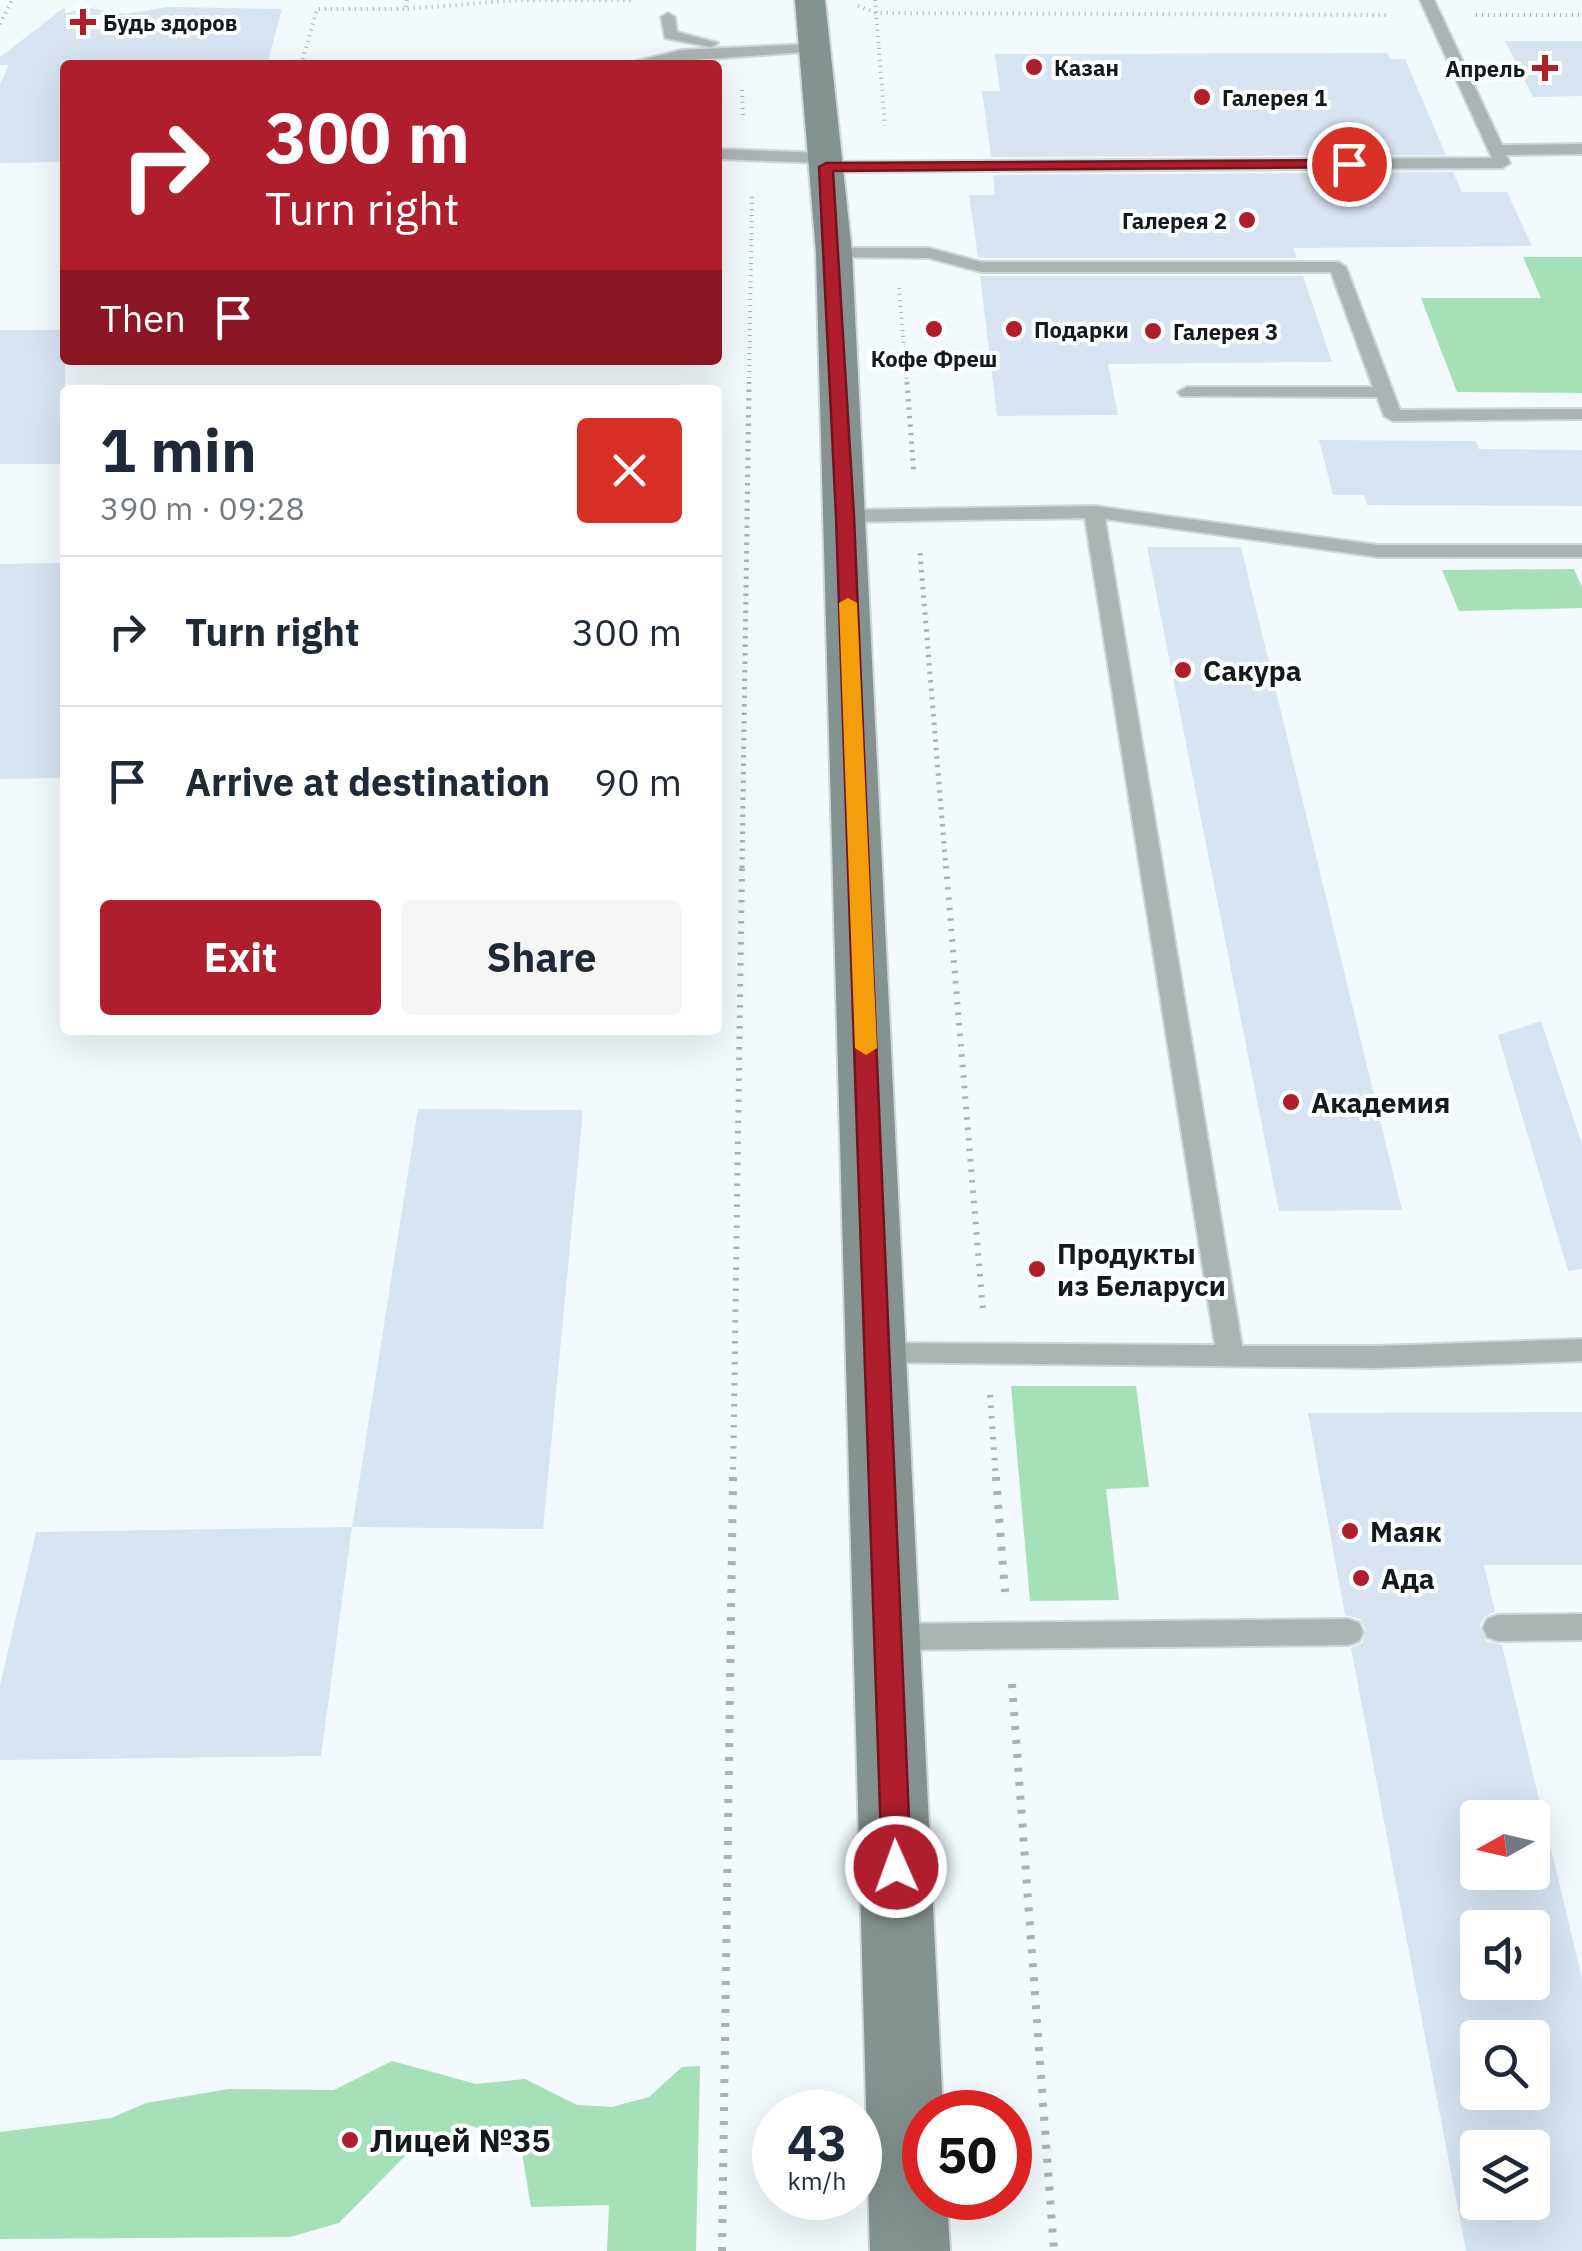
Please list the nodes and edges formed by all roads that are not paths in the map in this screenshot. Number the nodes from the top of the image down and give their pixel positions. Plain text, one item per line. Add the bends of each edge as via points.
1 (1431, 8) edge
2 (668, 18) dead end
3 (812, 24) edge
4 (740, 49) junction
5 (679, 59) edge
6 (1498, 150) junction
7 (1582, 150) edge
8 (722, 154) edge
9 (825, 163) junction
10 (834, 253) junction
11 (1187, 392) dead end
12 (1384, 392) junction
13 (1582, 414) edge
14 (1094, 512) junction
15 (845, 516) junction
16 (1582, 551) edge
17 (1582, 1350) edge
18 (877, 1354) junction
19 (1230, 1357) junction
20 (1582, 1627) edge
21 (1498, 1628) dead end
22 (1348, 1632) dead end
23 (888, 1637) junction
24 (910, 2251) edge

1 - 6 lane
2 - 4 lane via 670,35
3 - 4 lane
3 - 9 main road
4 - 5 lane
6 - 7 lane
6 - 9 lane via 1502,163
8 - 9 lane
9 - 10 main road
10 - 12 lane via 929,253 982,267 1338,267
10 - 15 main road
11 - 12 lane
12 - 13 lane via 1393,416
14 - 15 lane
14 - 16 lane via 1378,552
14 - 19 lane
15 - 18 main road
17 - 19 lane
18 - 19 lane
18 - 23 main road
20 - 21 lane
22 - 23 lane
23 - 24 main road

